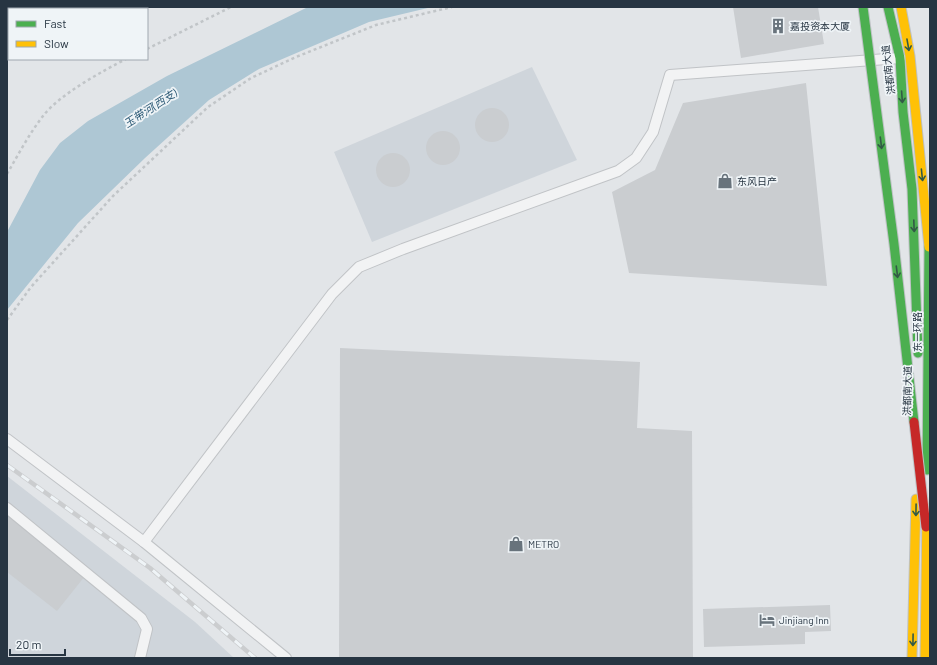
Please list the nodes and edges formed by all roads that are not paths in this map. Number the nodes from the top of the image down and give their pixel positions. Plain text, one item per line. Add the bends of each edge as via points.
1 (863, 7) edge
2 (888, 7) edge
3 (901, 7) edge
4 (900, 58) junction
5 (7, 439) edge
6 (7, 508) edge
7 (926, 527) junction
8 (144, 542) junction
9 (140, 658) edge
10 (286, 658) edge
11 (912, 658) edge
12 (925, 658) edge

1 -> 7 main road, bridge via 893,236
2 - 4 main road, 洪都南大道
3 -> 7 main road, 东一环路, bridge via 910,56 929,242
4 - 8 lane via 670,75 653,132 636,158 618,171 359,267 332,294
4 -> 11 main road, 洪都南大道 via 912,190 919,365
5 - 8 lane
6 - 9 lane via 141,618 147,629
7 - 12 main road, 东一环路
8 - 10 lane

